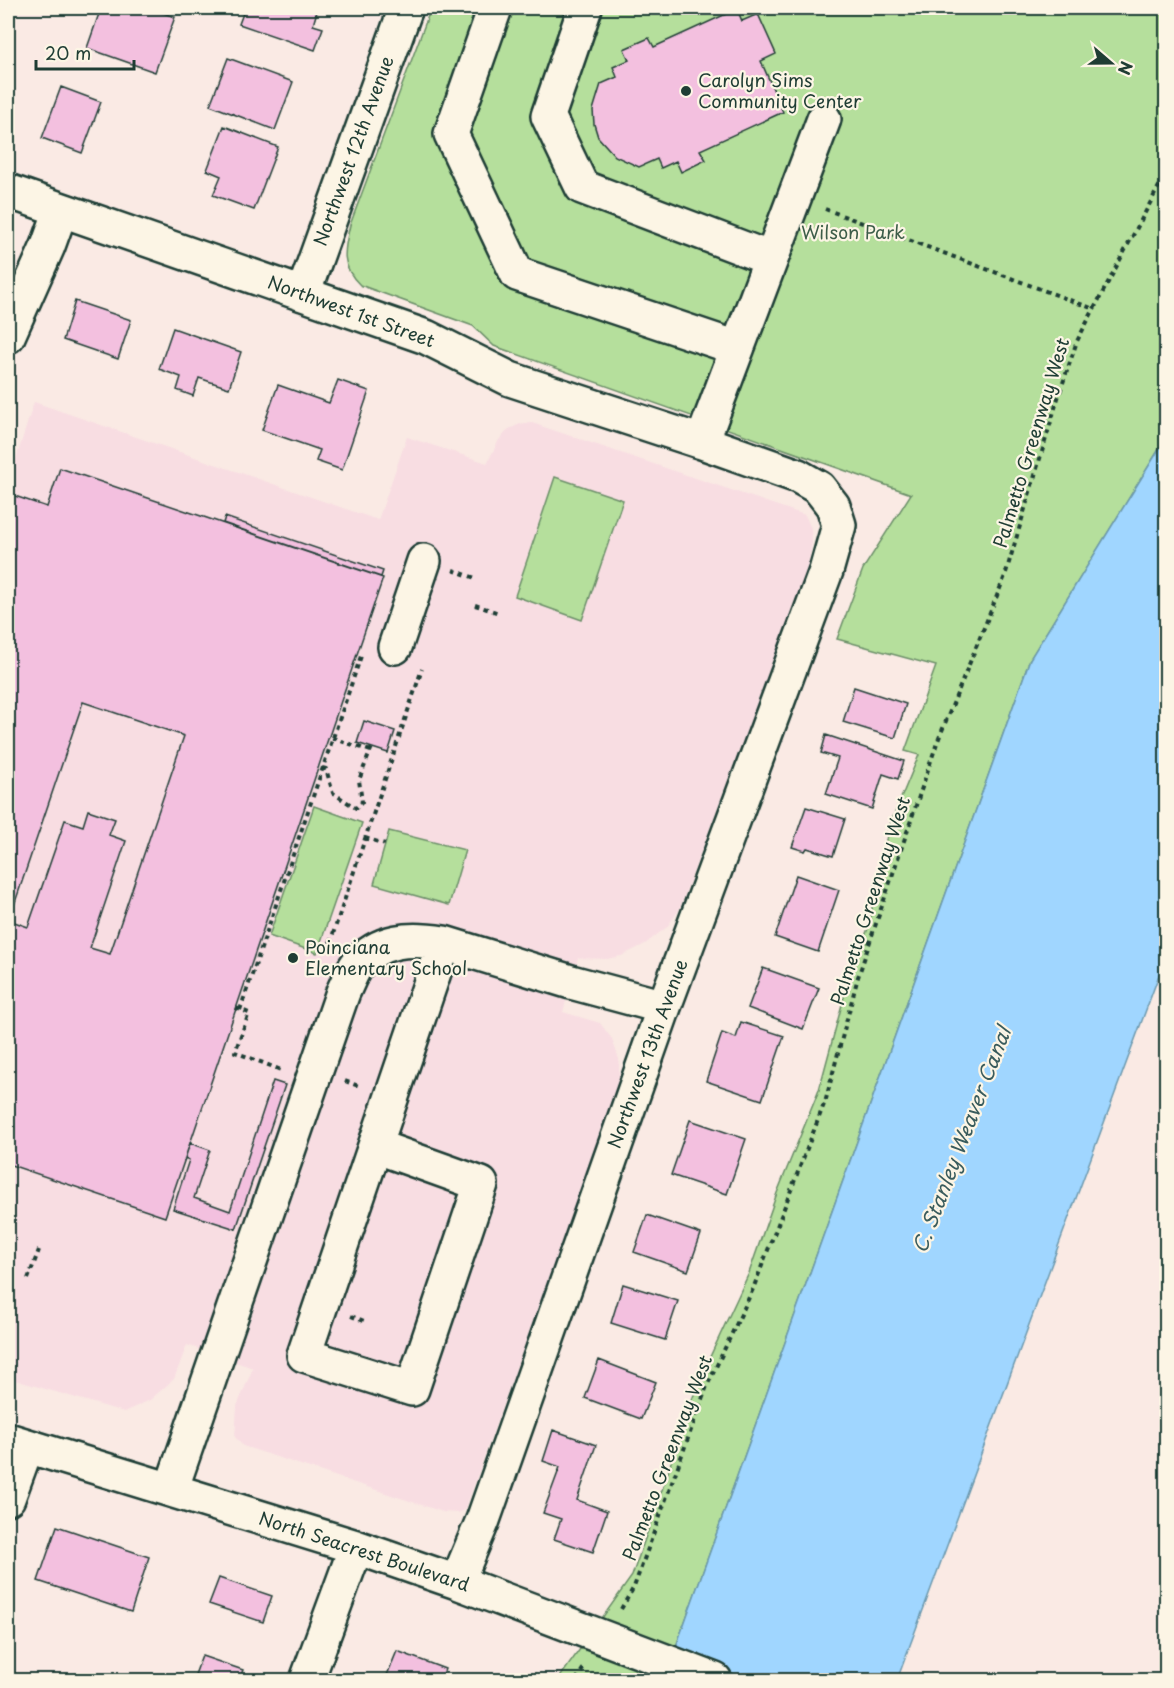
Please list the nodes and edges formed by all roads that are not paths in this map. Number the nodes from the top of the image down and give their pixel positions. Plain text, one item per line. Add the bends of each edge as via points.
1 (406, 8) edge
2 (495, 8) edge
3 (585, 8) edge
4 (824, 119) dead end
5 (8, 191) edge
6 (61, 210) junction
7 (771, 259) junction
8 (303, 294) junction
9 (8, 336) edge
10 (737, 348) junction
11 (702, 442) junction
12 (839, 525) joint
13 (437, 565) road end
14 (395, 647) dead end
15 (444, 943) junction
16 (664, 1007) junction
17 (375, 1146) junction
18 (17, 1443) edge
19 (171, 1491) junction
20 (8, 1498) edge
21 (356, 1547) junction
22 (458, 1582) junction
23 (307, 1680) edge
24 (715, 1680) edge

1 - 8 street, Northwest 12th Avenue
2 - 10 street via 451,134 517,274
3 - 7 street via 548,116 582,187
4 - 7 street
5 - 6 street, Northwest 1st Street
6 - 8 street, Northwest 1st Street
6 - 9 street
7 - 10 street
8 - 11 street, Northwest 1st Street via 426,337 510,379
10 - 11 street
11 - 12 street, Northwest 1st Street via 798,476 819,488 833,506
12 - 16 street, Northwest 13th Avenue via 826,571
13 - 14 street
15 - 16 street
15 - 17 street
15 - 19 street via 394,941 379,946 356,966 342,992
16 - 22 street, Northwest 13th Avenue
17 - 17 street via 304,1355 412,1389 481,1184
18 - 19 street, North Seacrest Boulevard
18 - 20 street
19 - 21 street, North Seacrest Boulevard
21 - 22 street, North Seacrest Boulevard
21 - 23 street
22 - 24 street, North Seacrest Boulevard

